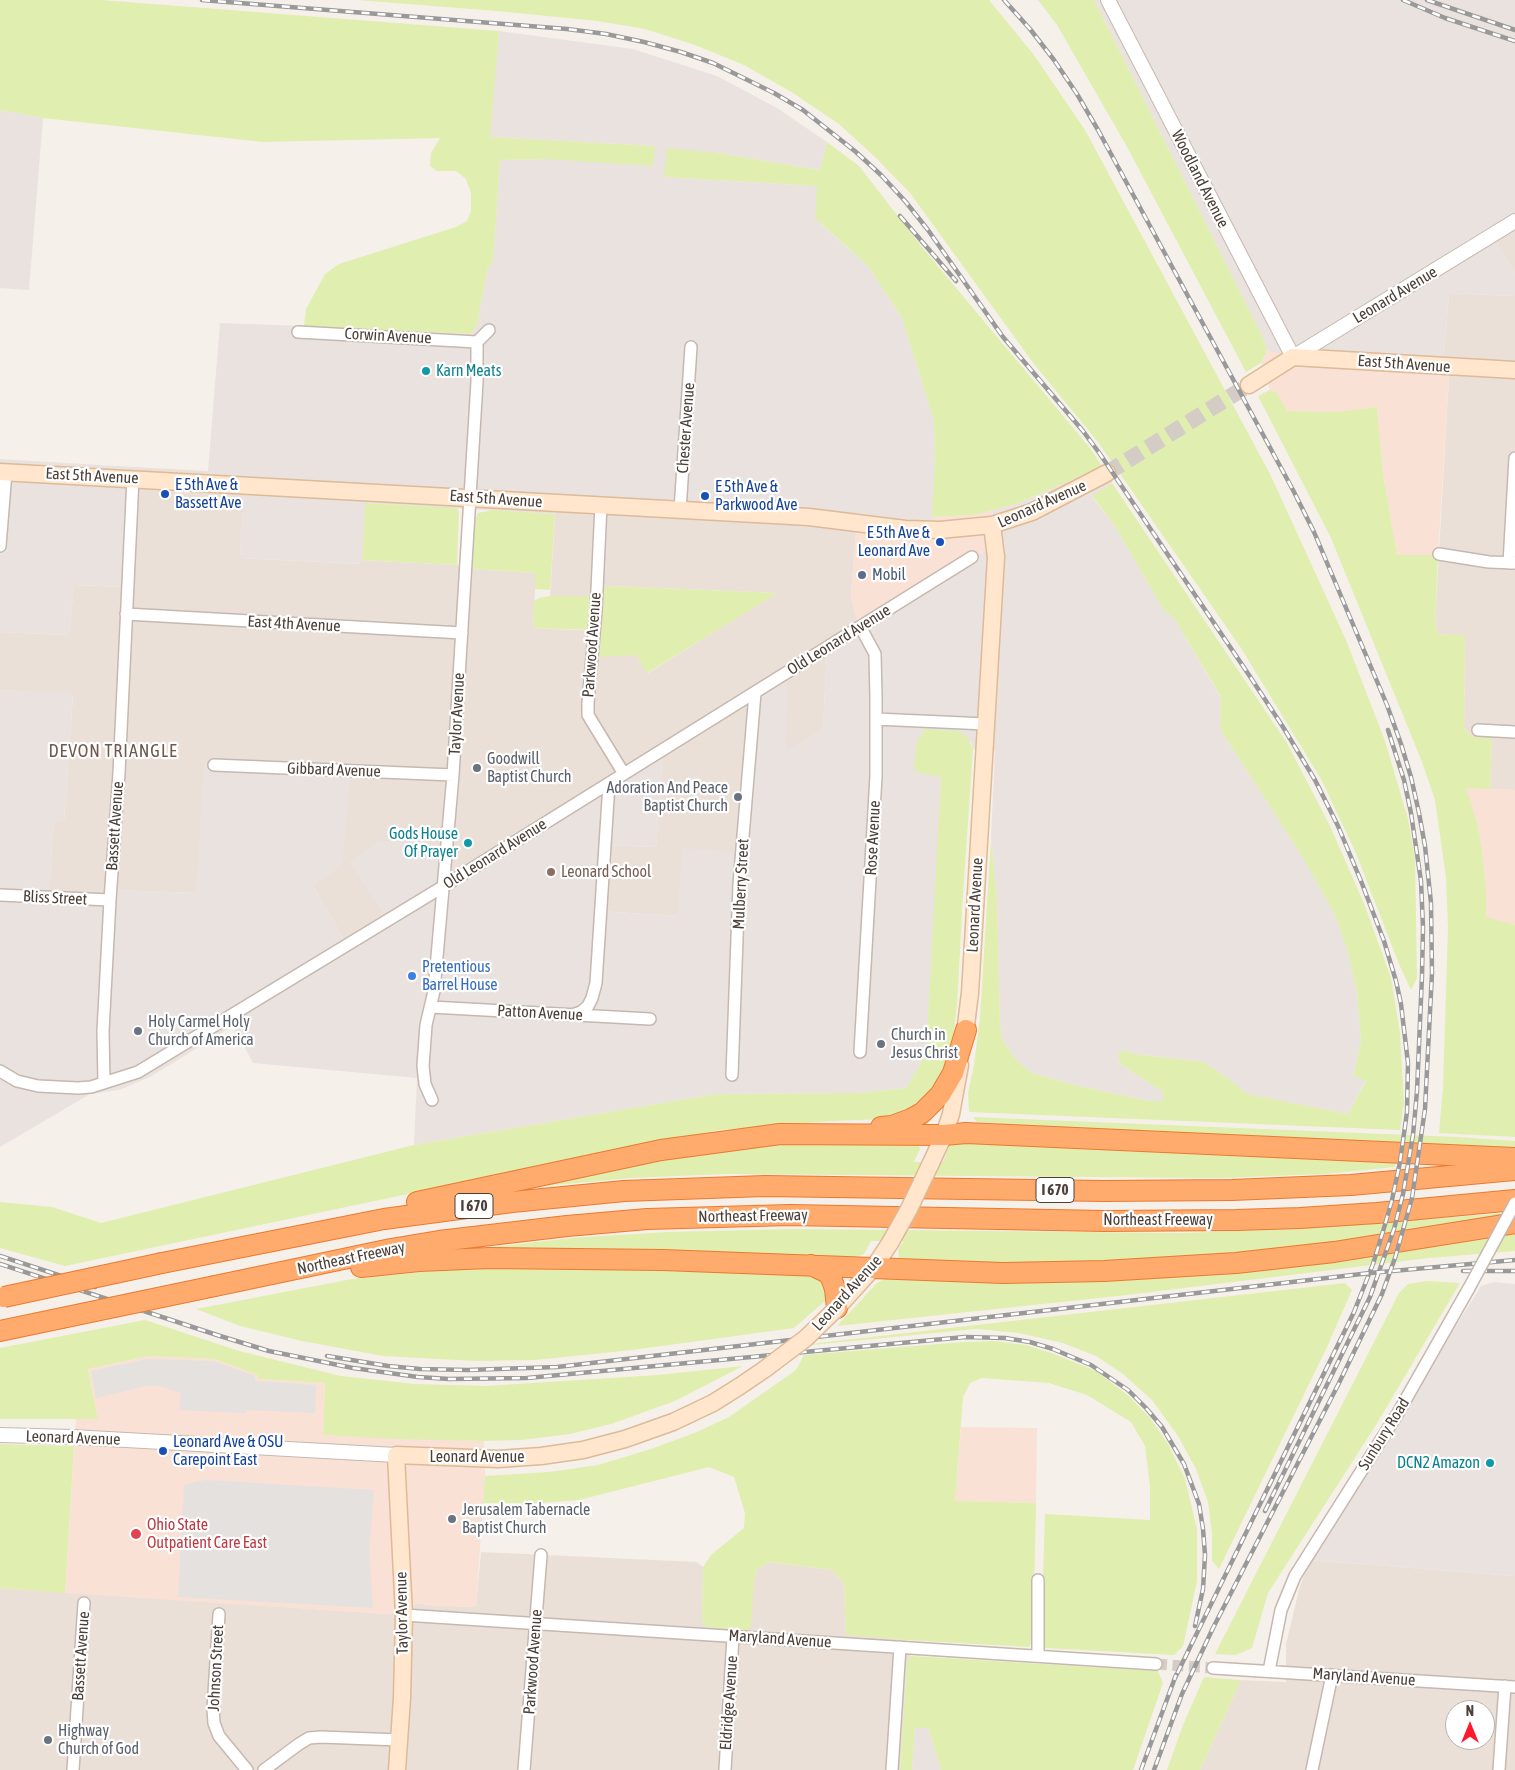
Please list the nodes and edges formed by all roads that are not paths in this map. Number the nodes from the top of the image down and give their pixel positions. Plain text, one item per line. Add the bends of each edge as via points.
1 (1108, 0) edge
2 (1515, 221) edge
3 (490, 330) dead end
4 (298, 332) dead end
5 (477, 342) junction
6 (690, 347) dead end
7 (1293, 357) junction
8 (1515, 370) edge
9 (1249, 385) tunnel mouth
10 (1515, 458) edge
11 (3, 472) edge
12 (1107, 473) tunnel mouth
13 (133, 478) junction
14 (470, 498) junction
15 (601, 505) junction
16 (680, 510) junction
17 (992, 525) junction
18 (0, 546) edge
19 (1439, 554) dead end
20 (972, 558) dead end
21 (1512, 563) edge
22 (126, 614) junction
23 (860, 628) junction
24 (462, 633) junction
25 (755, 693) junction
26 (876, 719) junction
27 (986, 724) junction
28 (1478, 730) dead end
29 (1515, 732) edge
30 (214, 765) dead end
31 (624, 774) junction
32 (453, 775) junction
33 (609, 784) junction
34 (444, 886) junction
35 (0, 895) edge
36 (110, 900) junction
37 (430, 1007) junction
38 (572, 1015) junction
39 (650, 1019) dead end
40 (966, 1030) junction
41 (860, 1052) dead end
42 (0, 1071) edge
43 (732, 1075) dead end
44 (104, 1083) junction
45 (432, 1100) dead end
46 (803, 1134) junction
47 (944, 1135) junction
48 (1515, 1158) edge
49 (1515, 1170) edge
50 (1515, 1201) edge
51 (1515, 1223) edge
52 (355, 1224) junction
53 (811, 1265) junction
54 (874, 1267) junction
55 (216, 1286) junction
56 (2, 1298) edge
57 (837, 1308) junction
58 (0, 1331) edge
59 (0, 1435) edge
60 (396, 1455) junction
61 (541, 1555) dead end
62 (1038, 1580) dead end
63 (84, 1603) dead end
64 (219, 1614) dead end
65 (404, 1615) junction
66 (536, 1624) junction
67 (733, 1636) junction
68 (900, 1647) junction
69 (1038, 1656) junction
70 (1156, 1664) tunnel mouth
71 (1213, 1668) tunnel mouth
72 (1269, 1671) junction
73 (1332, 1675) junction
74 (1510, 1687) edge
75 (399, 1740) junction
76 (73, 1770) edge
77 (247, 1770) edge
78 (264, 1770) edge
79 (397, 1770) edge
80 (524, 1770) edge
81 (725, 1770) edge
82 (892, 1770) edge
83 (1312, 1770) edge
84 (1499, 1770) edge

1 - 7 street, Woodland Avenue
2 - 7 street, Leonard Avenue
3 - 5 street
4 - 5 street, Corwin Avenue
5 - 14 street, Taylor Avenue
6 - 16 street, Chester Avenue
7 - 8 main road, East 5th Avenue
7 - 9 main road, Leonard Avenue
10 - 21 street
11 - 13 main road, East 5th Avenue
11 - 18 street
12 - 17 main road, Leonard Avenue via 1032,512
13 - 14 main road, East 5th Avenue
13 - 22 street, Bassett Avenue
14 - 15 main road, East 5th Avenue
14 - 24 street, Taylor Avenue
15 - 16 main road, East 5th Avenue
15 - 31 street, Parkwood Avenue via 588,715
16 - 17 main road, East 5th Avenue via 809,517 905,529 940,530
17 - 27 main road, Leonard Avenue via 996,557
19 - 21 street
20 - 23 street, Old Leonard Avenue
22 - 24 street, East 4th Avenue
22 - 36 street, Bassett Avenue
23 - 25 street, Old Leonard Avenue
23 - 26 street, Rose Avenue via 875,654
24 - 32 street, Taylor Avenue
25 - 31 street, Old Leonard Avenue
25 - 43 street, Mulberry Street via 739,884
26 - 27 street
26 - 41 street, Rose Avenue via 876,776
27 - 40 main road, Leonard Avenue
28 - 29 street
30 - 32 street, Gibbard Avenue
31 - 33 street, Old Leonard Avenue
32 - 34 street, Taylor Avenue
33 - 34 street, Old Leonard Avenue
33 - 38 street via 596,983 588,1006
34 - 37 street, Taylor Avenue
34 - 44 street, Old Leonard Avenue via 138,1072
35 - 36 street, Bliss Street
36 - 44 street, Bassett Avenue via 103,1031
37 - 38 street, Patton Avenue
37 - 45 street, Taylor Avenue via 423,1066 425,1084
38 - 39 street, Patton Avenue
40 - 46 highway via 947,1085 922,1112 892,1126
40 - 47 main road, Leonard Avenue via 951,1114
42 - 44 street, Old Leonard Avenue via 17,1081 38,1086 78,1088
46 - 47 highway
46 - 52 highway via 728,1140 635,1156 392,1207
47 - 48 highway via 960,1133
47 - 54 main road, Leonard Avenue, bridge via 909,1209
49 - 52 highway, Northeast Freeway / I 670 via 1351,1185 1232,1190 811,1186 634,1190 512,1202
50 - 55 highway, Northeast Freeway / I 670 via 1368,1214 1236,1220 790,1215 647,1219 391,1249
50 - 72 street, Sunbury Road, bridge via 1398,1412 1295,1576 1281,1610
51 - 54 highway via 1334,1252 1175,1268 1003,1273
52 - 56 highway, Northeast Freeway / I 670, bridge
53 - 54 highway
53 - 55 highway via 456,1259 352,1268
53 - 57 highway via 828,1273 835,1289
54 - 57 main road, Leonard Avenue
55 - 58 highway, Northeast Freeway / I 670, bridge
57 - 60 main road, Leonard Avenue, bridge via 806,1338 740,1386 686,1416 633,1436 583,1450 541,1456 498,1459
59 - 60 street, Leonard Avenue
60 - 65 main road, Taylor Avenue
61 - 66 street, Parkwood Avenue
62 - 69 street
63 - 76 street, Bassett Avenue
64 - 77 street, Johnson Street via 212,1709 215,1729
65 - 66 street, Maryland Avenue
65 - 75 main road, Taylor Avenue
66 - 67 street, Maryland Avenue
66 - 80 street, Parkwood Avenue
67 - 68 street, Maryland Avenue
67 - 81 street, Eldridge Avenue
68 - 69 street, Maryland Avenue
68 - 82 street
69 - 70 street, Maryland Avenue
71 - 72 street, Maryland Avenue
72 - 73 street, Maryland Avenue
73 - 74 street, Maryland Avenue
73 - 83 street
74 - 84 street
75 - 78 street via 309,1738
75 - 79 main road, Taylor Avenue

